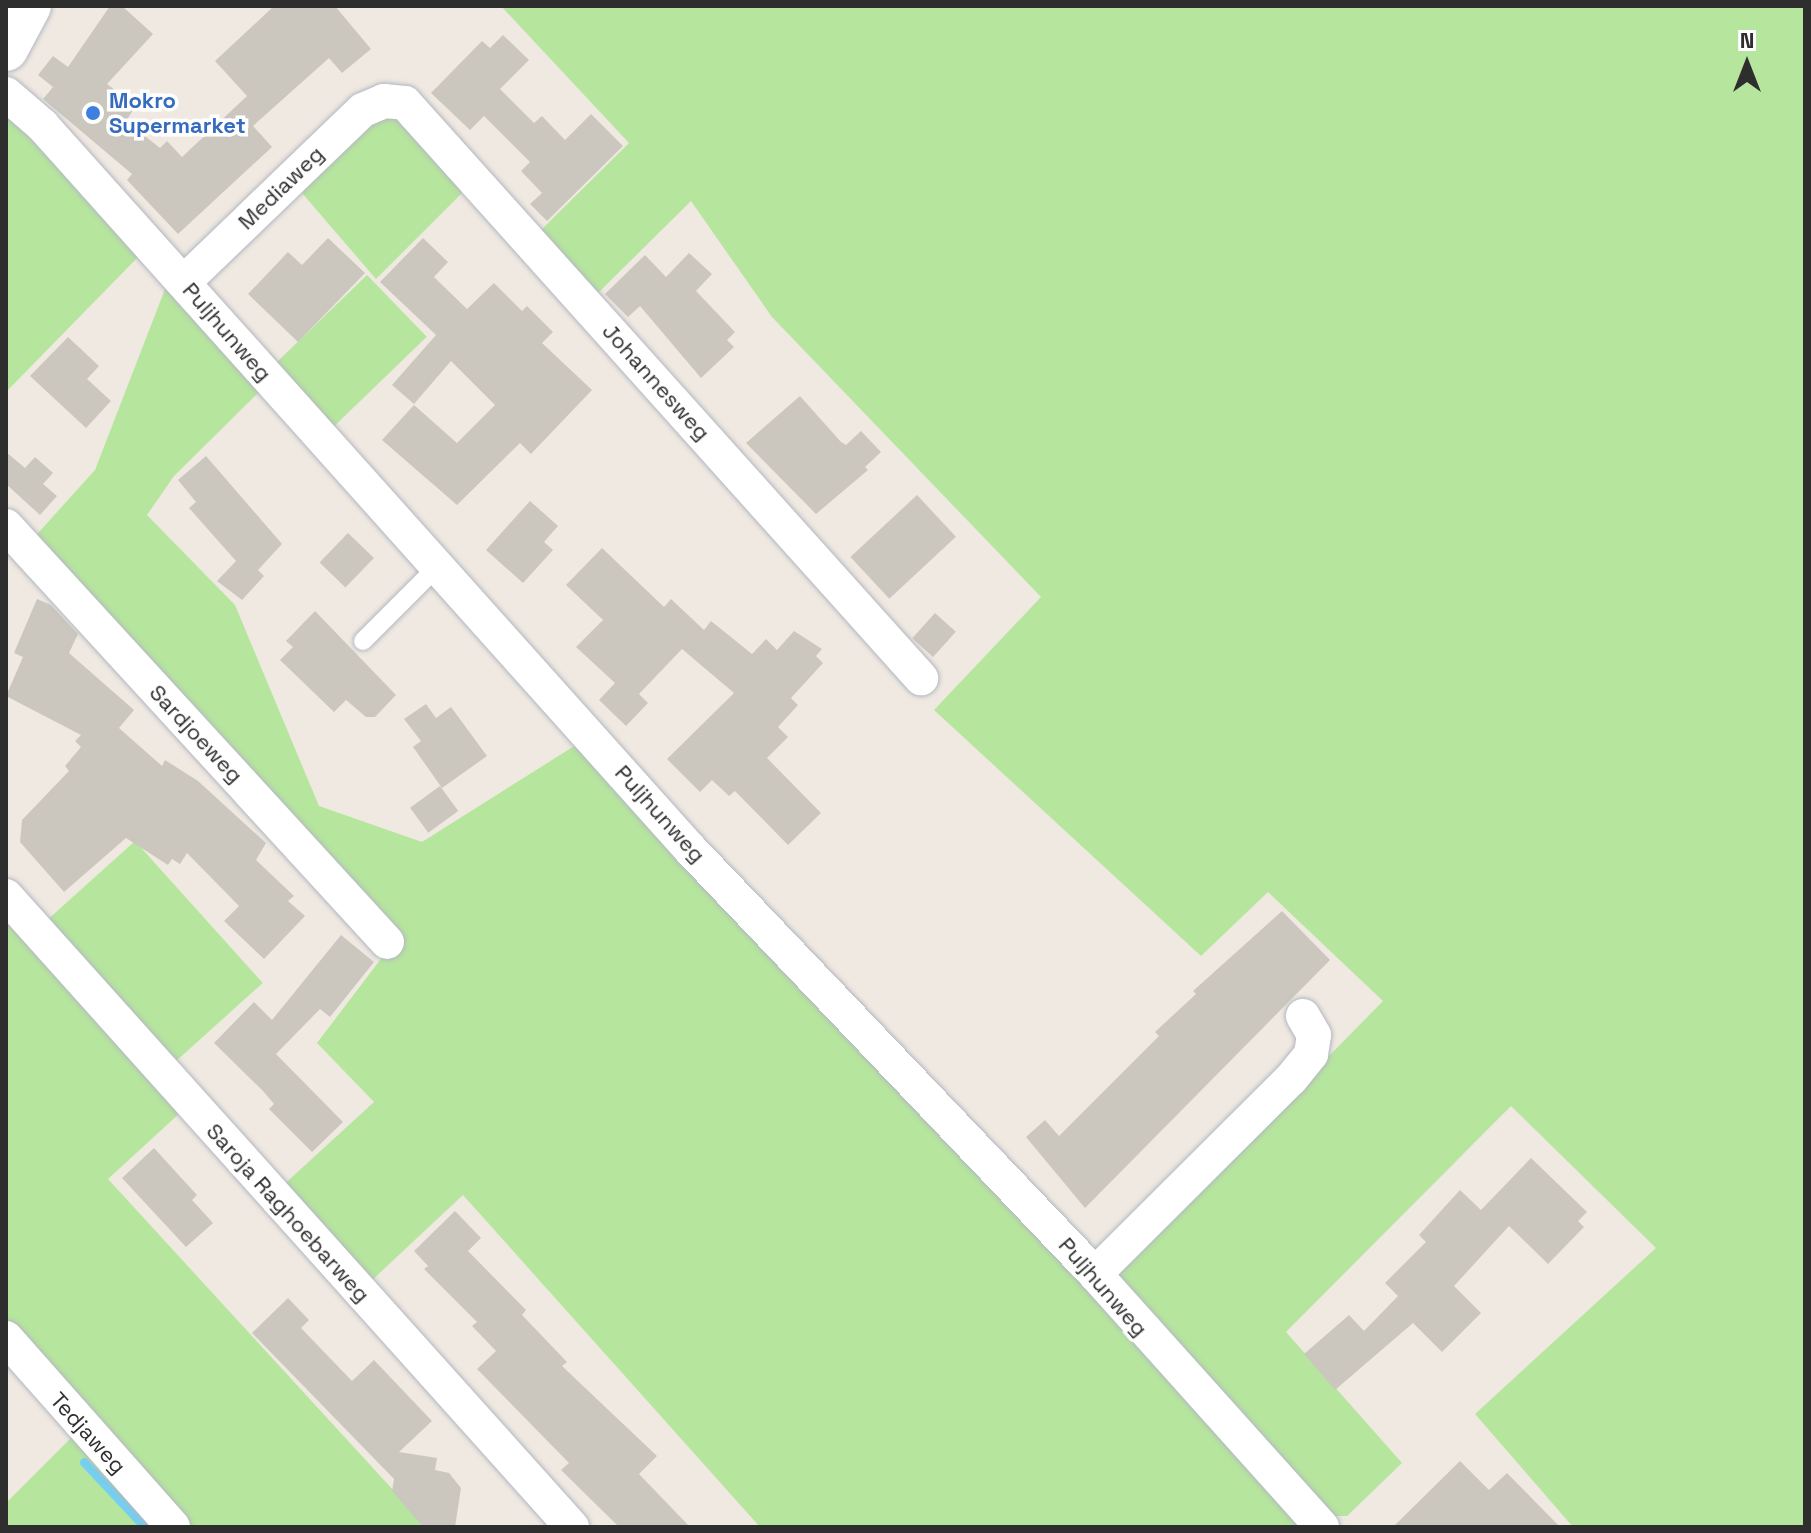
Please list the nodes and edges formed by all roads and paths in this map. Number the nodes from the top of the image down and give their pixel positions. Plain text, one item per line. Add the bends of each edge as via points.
1 (29, 6) edge
2 (6, 49) edge
3 (6, 94) edge
4 (384, 101) joint
5 (184, 282) junction
6 (6, 526) edge
7 (438, 566) junction
8 (363, 641) dead end
9 (921, 678) dead end
10 (6, 896) edge
11 (387, 942) dead end
12 (1303, 1016) dead end
13 (1095, 1274) junction
14 (6, 1338) edge
15 (173, 1527) edge
16 (572, 1527) edge
17 (1322, 1527) edge

1 - 2 street
3 - 5 street, Puljhunweg via 42,125
4 - 5 street, Mediaweg via 363,110
4 - 9 street, Johannesweg via 405,103
5 - 7 street, Puljhunweg
6 - 11 street, Sardjoeweg
7 - 8 lane
7 - 13 street, Puljhunweg via 690,849
10 - 16 street, Saroja Raghoebarweg
12 - 13 street via 1314,1035 1311,1054 1291,1079
13 - 17 street, Puljhunweg
14 - 15 street, Tedjaweg

